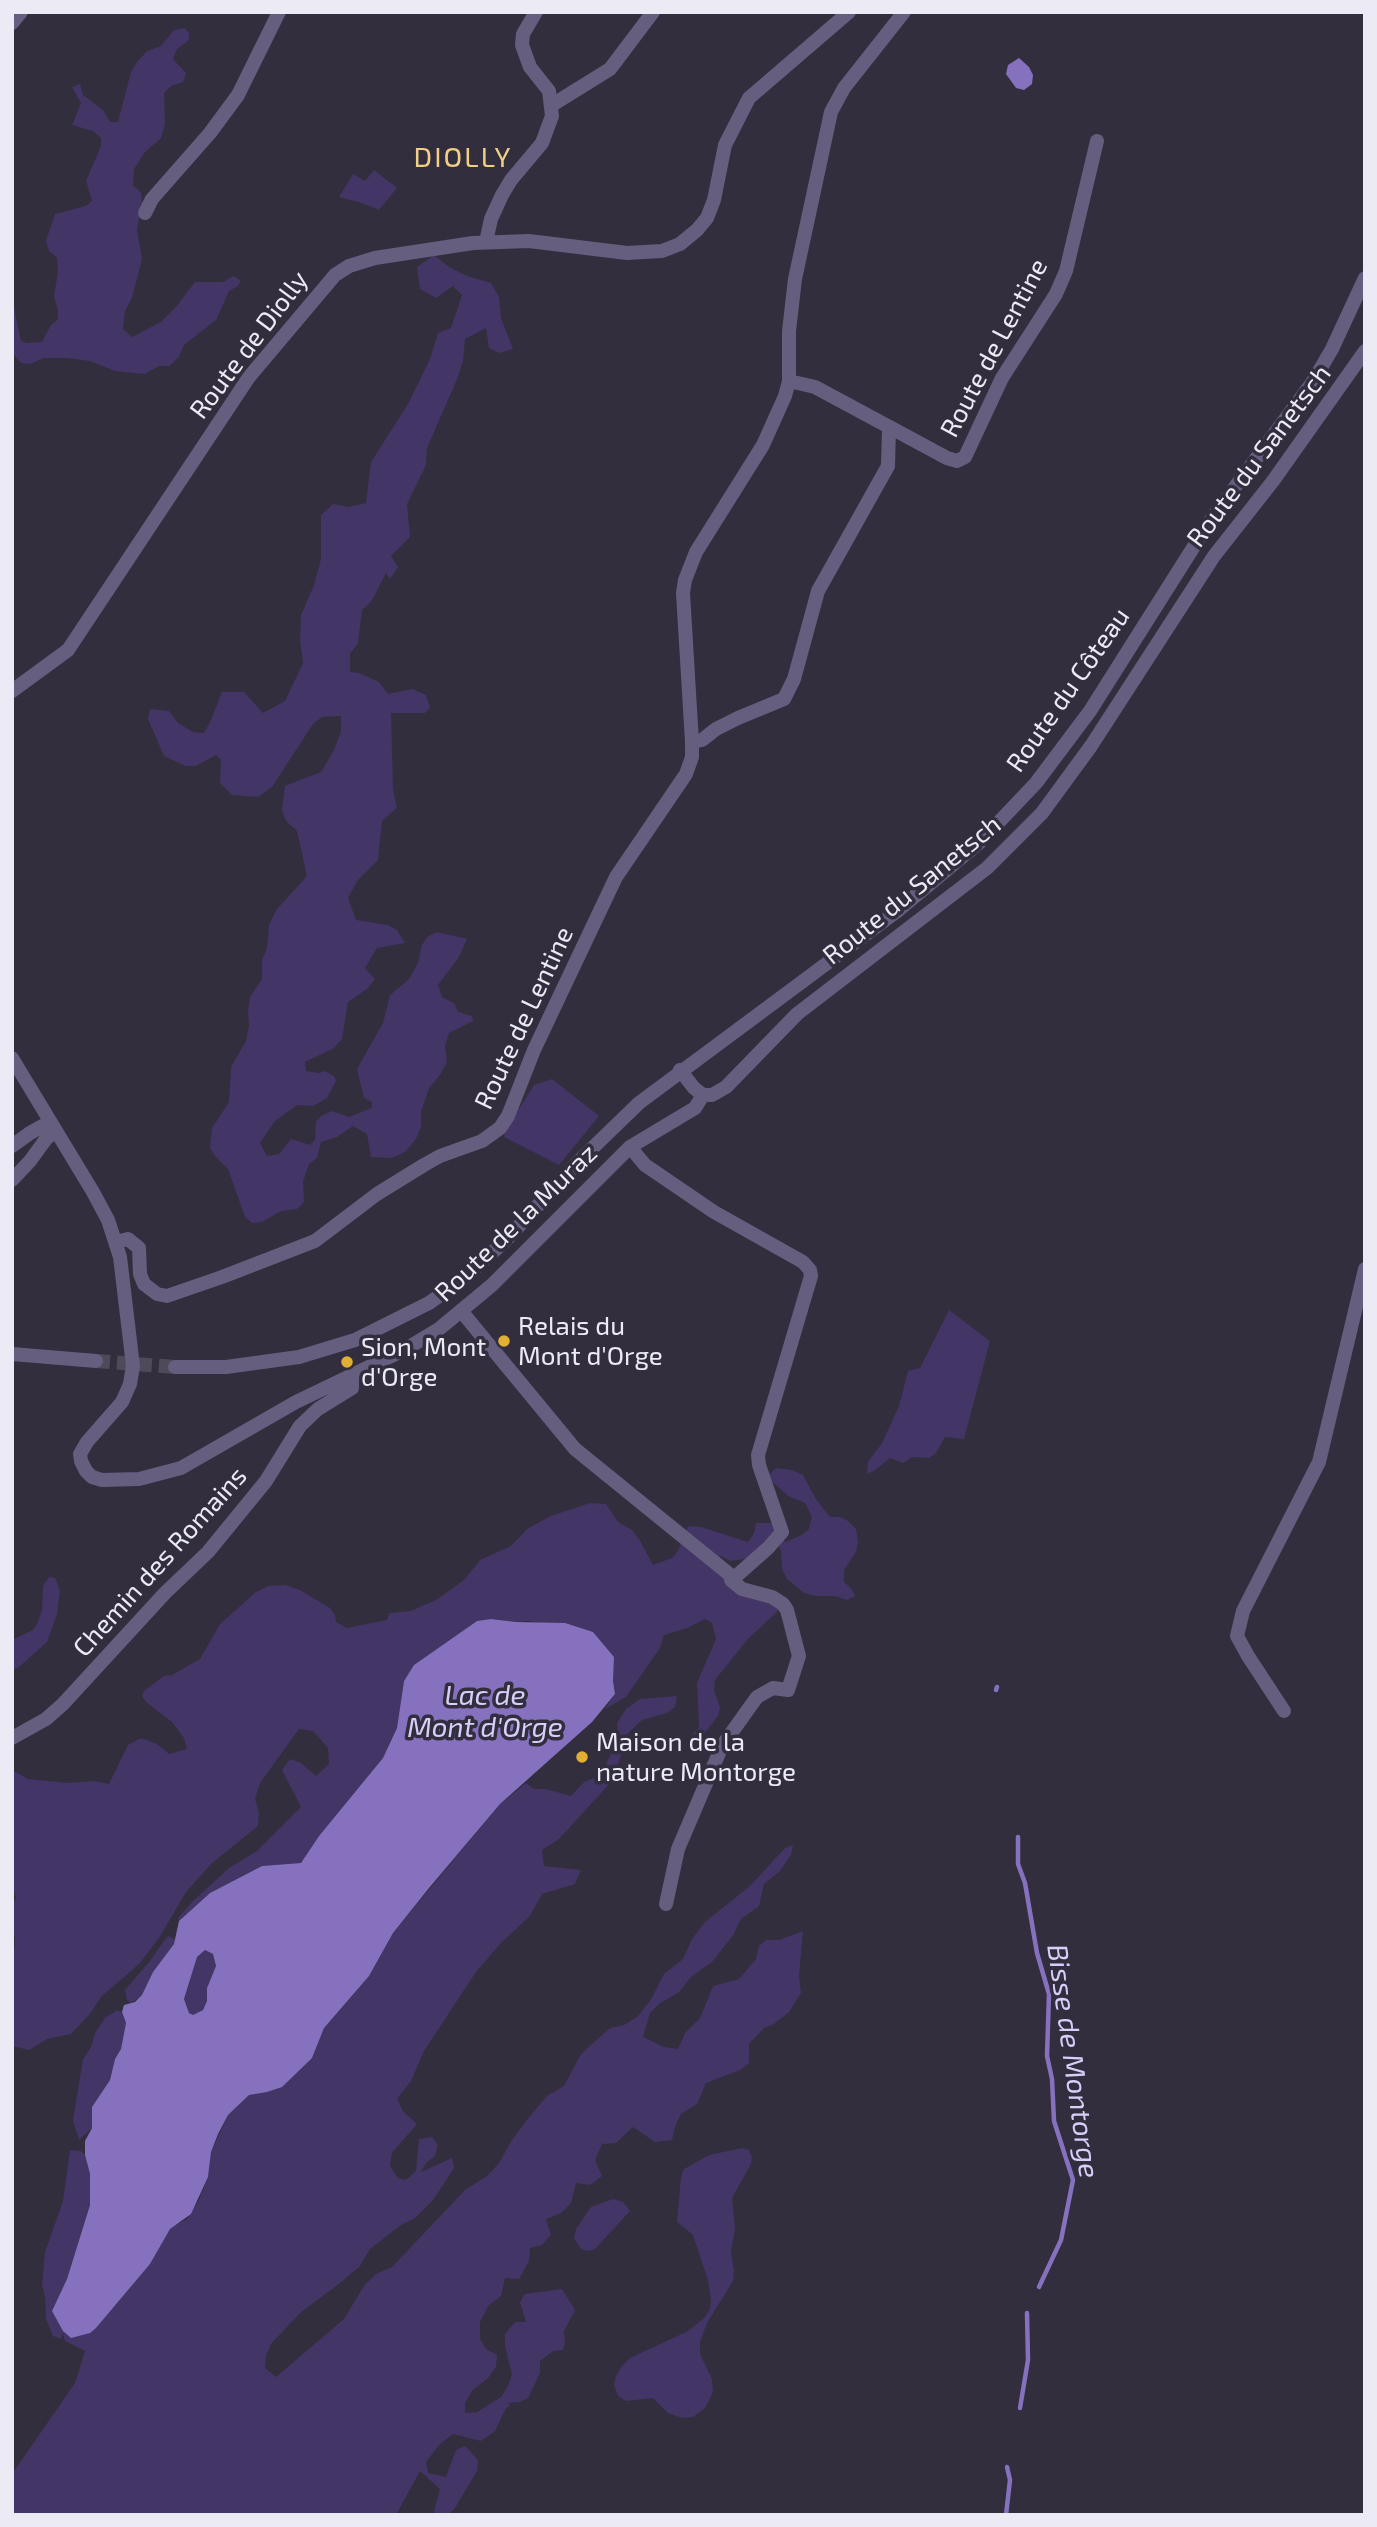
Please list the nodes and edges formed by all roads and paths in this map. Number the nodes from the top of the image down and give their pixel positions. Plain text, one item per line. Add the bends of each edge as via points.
1 (20, 12) edge
2 (279, 12) edge
3 (536, 12) edge
4 (653, 12) edge
5 (849, 12) edge
6 (904, 12) edge
7 (12, 23) edge
8 (552, 106) junction
9 (1097, 141) dead end
10 (145, 213) dead end
11 (486, 242) junction
12 (1365, 278) edge
13 (1365, 351) edge
14 (789, 381) junction
15 (889, 428) junction
16 (12, 691) edge
17 (692, 742) junction
18 (12, 1058) edge
19 (680, 1070) junction
20 (704, 1095) junction
21 (53, 1127) junction
22 (12, 1146) edge
23 (630, 1147) junction
24 (12, 1180) edge
25 (116, 1242) junction
26 (1365, 1269) edge
27 (462, 1311) junction
28 (12, 1354) edge
29 (96, 1361) tunnel mouth
30 (175, 1367) tunnel mouth
31 (352, 1375) junction
32 (732, 1579) junction
33 (1284, 1711) dead end
34 (12, 1738) edge
35 (666, 1904) dead end

1 - 7 street
2 - 10 street via 238,95
3 - 8 street via 522,45 530,67 547,86
4 - 8 street via 610,69
5 - 11 street, Route de Diolly via 749,98 725,145 707,218 680,243 662,251 627,253 529,241
6 - 14 street, Route de Lentine via 844,88 831,112 795,279
8 - 11 street via 545,137 502,195
9 - 15 street, Route de Lentine via 1066,271 1002,378 965,457 957,461 947,458
11 - 16 street, Route de Diolly via 375,258 335,275 247,380 68,650
12 - 19 street, Route du Côteau via 1312,383 1210,521 1090,711 1036,783 980,842 917,895
13 - 20 street, Route du Sanetsch via 1214,556 1042,813 987,868 797,1014 726,1087
14 - 15 street, Route de Lentine via 815,387
14 - 17 street, Route de Lentine via 763,445 696,552 685,580
15 - 17 street via 888,466 818,591 794,679 784,699
17 - 25 street, Route de Lentine via 686,774 616,877 508,1116 492,1136 424,1165 315,1241 167,1296 144,1284 139,1248 128,1240
18 - 21 street, Route de la Muraz
19 - 20 street
19 - 30 street, Route du Côteau via 620,1120 492,1253 420,1308 355,1340 307,1355 243,1366
20 - 23 street, Route de la Muraz via 695,1108
21 - 22 street via 30,1133
21 - 24 street
21 - 25 street, Route de la Muraz via 93,1192
23 - 27 street, Route de la Muraz
23 - 32 street via 645,1164 810,1270 758,1455 782,1532
25 - 31 street, Route de la Muraz via 133,1366 122,1402 82,1450 82,1465 92,1476 133,1479 181,1468
26 - 33 street via 1319,1462 1243,1611 1237,1636
27 - 31 street, Route de la Muraz via 421,1340
27 - 32 street via 575,1450
28 - 29 street
31 - 34 street, Chemin des Romains via 352,1388 300,1426 266,1481 208,1552 64,1704
32 - 35 street via 742,1589 783,1604 799,1656 788,1690 773,1688 757,1697 722,1746 678,1849

